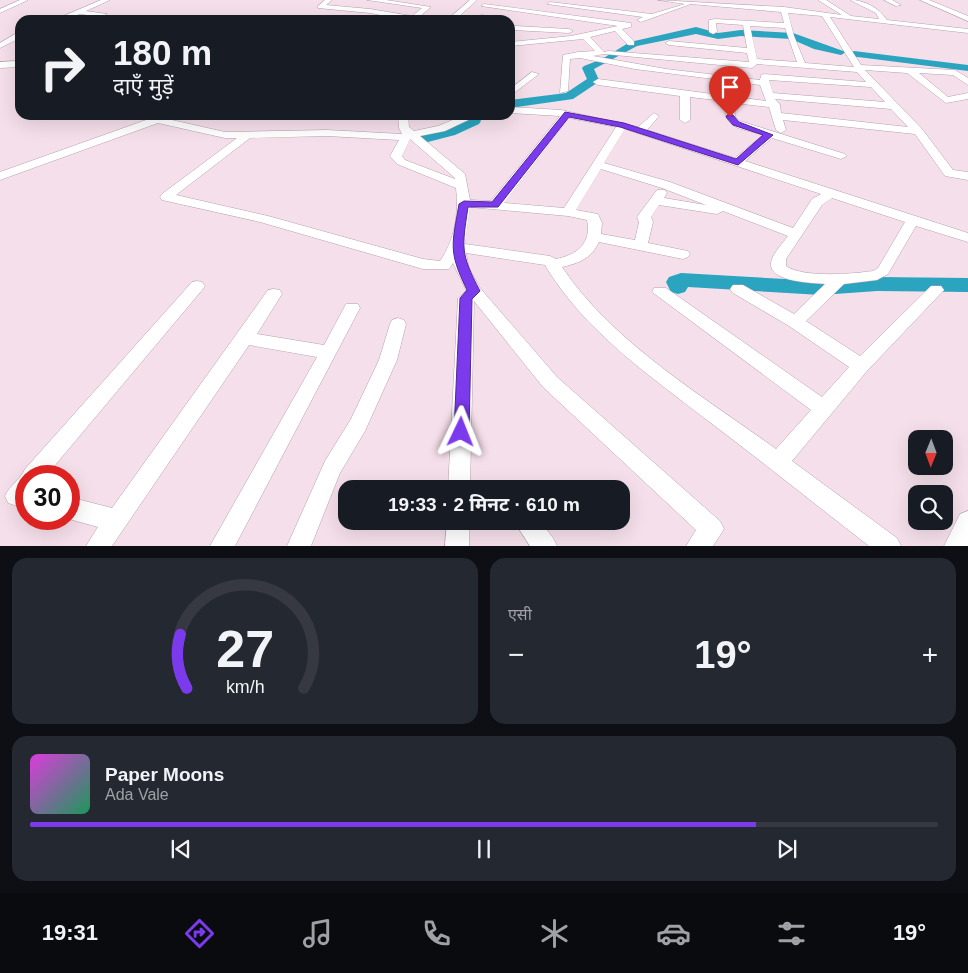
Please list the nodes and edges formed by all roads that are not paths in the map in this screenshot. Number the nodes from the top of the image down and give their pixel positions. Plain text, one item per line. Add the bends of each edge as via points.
1 (26, 0) edge
2 (107, 0) edge
3 (329, 0) edge
4 (369, 0) edge
5 (491, 0) edge
6 (661, 0) edge
7 (786, 0) edge
8 (821, 0) edge
9 (853, 0) edge
10 (887, 0) edge
11 (923, 0) edge
12 (462, 1) edge
13 (473, 1) edge
14 (687, 1) edge
15 (722, 1) edge
16 (396, 2) edge
17 (528, 2) dead end
18 (538, 3) dead end
19 (756, 3) edge
20 (898, 5) dead end
21 (357, 10) junction
22 (519, 10) junction
23 (784, 10) junction
24 (802, 10) junction
25 (0, 11) edge
26 (77, 13) junction
27 (387, 14) joint
28 (72, 15) edge
29 (102, 15) edge
30 (350, 15) edge
31 (392, 15) edge
32 (420, 15) edge
33 (457, 15) edge
34 (824, 15) junction
35 (650, 16) junction
36 (848, 16) junction
37 (966, 19) edge
38 (884, 20) junction
39 (746, 23) junction
40 (628, 25) junction
41 (515, 28) edge
42 (569, 28) junction
43 (616, 29) junction
44 (968, 29) edge
45 (713, 32) dead end
46 (790, 32) junction
47 (585, 36) junction
48 (15, 38) edge
49 (631, 43) dead end
50 (515, 44) edge
51 (670, 44) dead end
52 (0, 46) edge
53 (750, 51) junction
54 (608, 53) dead end
55 (578, 54) junction
56 (674, 59) junction
57 (753, 61) junction
58 (15, 64) edge
59 (0, 65) edge
60 (802, 65) junction
61 (859, 68) junction
62 (669, 70) junction
63 (908, 70) junction
64 (535, 74) dead end
65 (598, 82) dead end
66 (968, 82) edge
67 (764, 83) junction
68 (876, 85) junction
69 (515, 89) edge
70 (665, 90) junction
71 (563, 91) dead end
72 (685, 92) junction
73 (968, 96) edge
74 (729, 99) junction
75 (773, 100) junction
76 (837, 102) junction
77 (895, 106) junction
78 (515, 110) edge
79 (567, 114) junction
80 (654, 116) dead end
81 (779, 116) junction
82 (156, 120) joint
83 (403, 120) edge
84 (462, 120) edge
85 (685, 120) dead end
86 (622, 125) junction
87 (856, 125) junction
88 (641, 130) junction
89 (781, 130) dead end
90 (918, 131) junction
91 (769, 135) junction
92 (246, 136) junction
93 (408, 136) junction
94 (841, 156) dead end
95 (738, 162) junction
96 (597, 164) junction
97 (0, 176) edge
98 (968, 176) edge
99 (666, 185) junction
100 (463, 186) junction
101 (831, 192) junction
102 (655, 200) junction
103 (464, 204) junction
104 (494, 205) junction
105 (726, 208) junction
106 (568, 212) junction
107 (913, 220) junction
108 (796, 234) junction
109 (594, 237) junction
110 (968, 238) edge
111 (641, 245) junction
112 (457, 247) junction
113 (683, 254) dead end
114 (552, 265) junction
115 (836, 284) junction
116 (197, 286) dead end
117 (738, 289) dead end
118 (936, 290) dead end
119 (474, 291) junction
120 (660, 292) dead end
121 (274, 294) dead end
122 (352, 308) dead end
123 (795, 322) junction
124 (398, 324) dead end
125 (245, 338) junction
126 (329, 352) junction
127 (861, 366) junction
128 (824, 408) junction
129 (778, 462) junction
130 (42, 465) edge
131 (459, 480) edge
132 (80, 511) edge
133 (116, 520) junction
134 (968, 522) edge
135 (458, 530) edge
136 (532, 530) edge
137 (98, 546) edge
138 (222, 546) edge
139 (299, 546) edge
140 (457, 546) edge
141 (545, 546) edge
142 (698, 546) edge
143 (889, 546) edge
144 (956, 546) edge

1 - 25 street
2 - 26 street
3 - 21 street via 320,7
4 - 16 street
4 - 21 street
5 - 22 street via 484,6
6 - 14 street
7 - 24 street
8 - 36 street
9 - 38 street via 878,12
10 - 20 street
11 - 37 street
12 - 13 street
13 - 33 street
14 - 15 street
14 - 23 street
14 - 35 street via 686,6
15 - 19 street
16 - 32 street via 430,5
17 - 22 street
18 - 35 street
19 - 23 street
21 - 27 street
21 - 30 street
22 - 42 street
23 - 24 street
23 - 34 street
23 - 46 street
24 - 36 street
26 - 28 street
26 - 29 street via 104,14
27 - 31 street
34 - 44 street
34 - 61 street
35 - 40 street
36 - 38 street
38 - 44 street
39 - 45 street via 714,21
39 - 46 street
39 - 53 street
40 - 42 street
40 - 43 street
41 - 42 street
42 - 47 street
42 - 50 street
43 - 47 street
43 - 49 street
46 - 60 street
47 - 55 street via 601,53
48 - 52 street
51 - 53 street
53 - 57 street
54 - 56 street
55 - 62 street via 584,58
55 - 71 street via 566,59
56 - 57 street via 748,66
56 - 62 street
57 - 60 street
58 - 59 street
60 - 61 street
61 - 63 street
61 - 68 street
62 - 67 street
62 - 70 street
63 - 66 street via 955,73
63 - 73 street via 946,100
64 - 69 street
65 - 70 street
67 - 68 street via 763,78 767,77
67 - 75 street
68 - 77 street
70 - 72 street
72 - 74 street
72 - 85 street
74 - 75 street
74 - 91 street via 733,121
75 - 76 street
75 - 81 street
76 - 77 street
76 - 87 street
77 - 90 street
78 - 79 street
79 - 86 street
79 - 104 street
80 - 88 street
81 - 87 street
81 - 89 street
82 - 92 street via 206,132
82 - 97 street
83 - 93 street
84 - 93 street via 441,129
86 - 88 street
86 - 96 street
87 - 90 street
88 - 95 street
90 - 98 street via 949,173
91 - 94 street
91 - 95 street
92 - 93 street via 327,133
92 - 112 street via 166,197 263,219 422,264 444,266
93 - 100 street via 459,174
93 - 100 street via 397,153 398,160
95 - 101 street
96 - 99 street
96 - 106 street
99 - 102 street
99 - 105 street
100 - 103 street
101 - 107 street
101 - 108 street via 817,202
102 - 105 street via 710,210
102 - 111 street via 644,217
103 - 104 street
103 - 112 street
104 - 106 street
105 - 108 street
106 - 109 street via 593,217
107 - 110 street
107 - 115 street via 883,271
108 - 115 street via 778,262 780,270 789,275
109 - 111 street
109 - 114 street via 585,255
111 - 113 street
112 - 114 street via 550,261
112 - 119 street via 462,268
114 - 129 street via 574,296 624,344
115 - 123 street
116 - 130 street
117 - 123 street
118 - 127 street
119 - 131 street via 466,298
119 - 142 street via 550,382 712,529
120 - 128 street
121 - 125 street
122 - 126 street
123 - 127 street
124 - 139 street via 388,360 358,425 332,468
125 - 126 street
125 - 133 street
126 - 138 street
127 - 128 street
128 - 129 street
129 - 143 street
132 - 133 street
133 - 137 street
134 - 144 street
135 - 140 street
136 - 141 street

